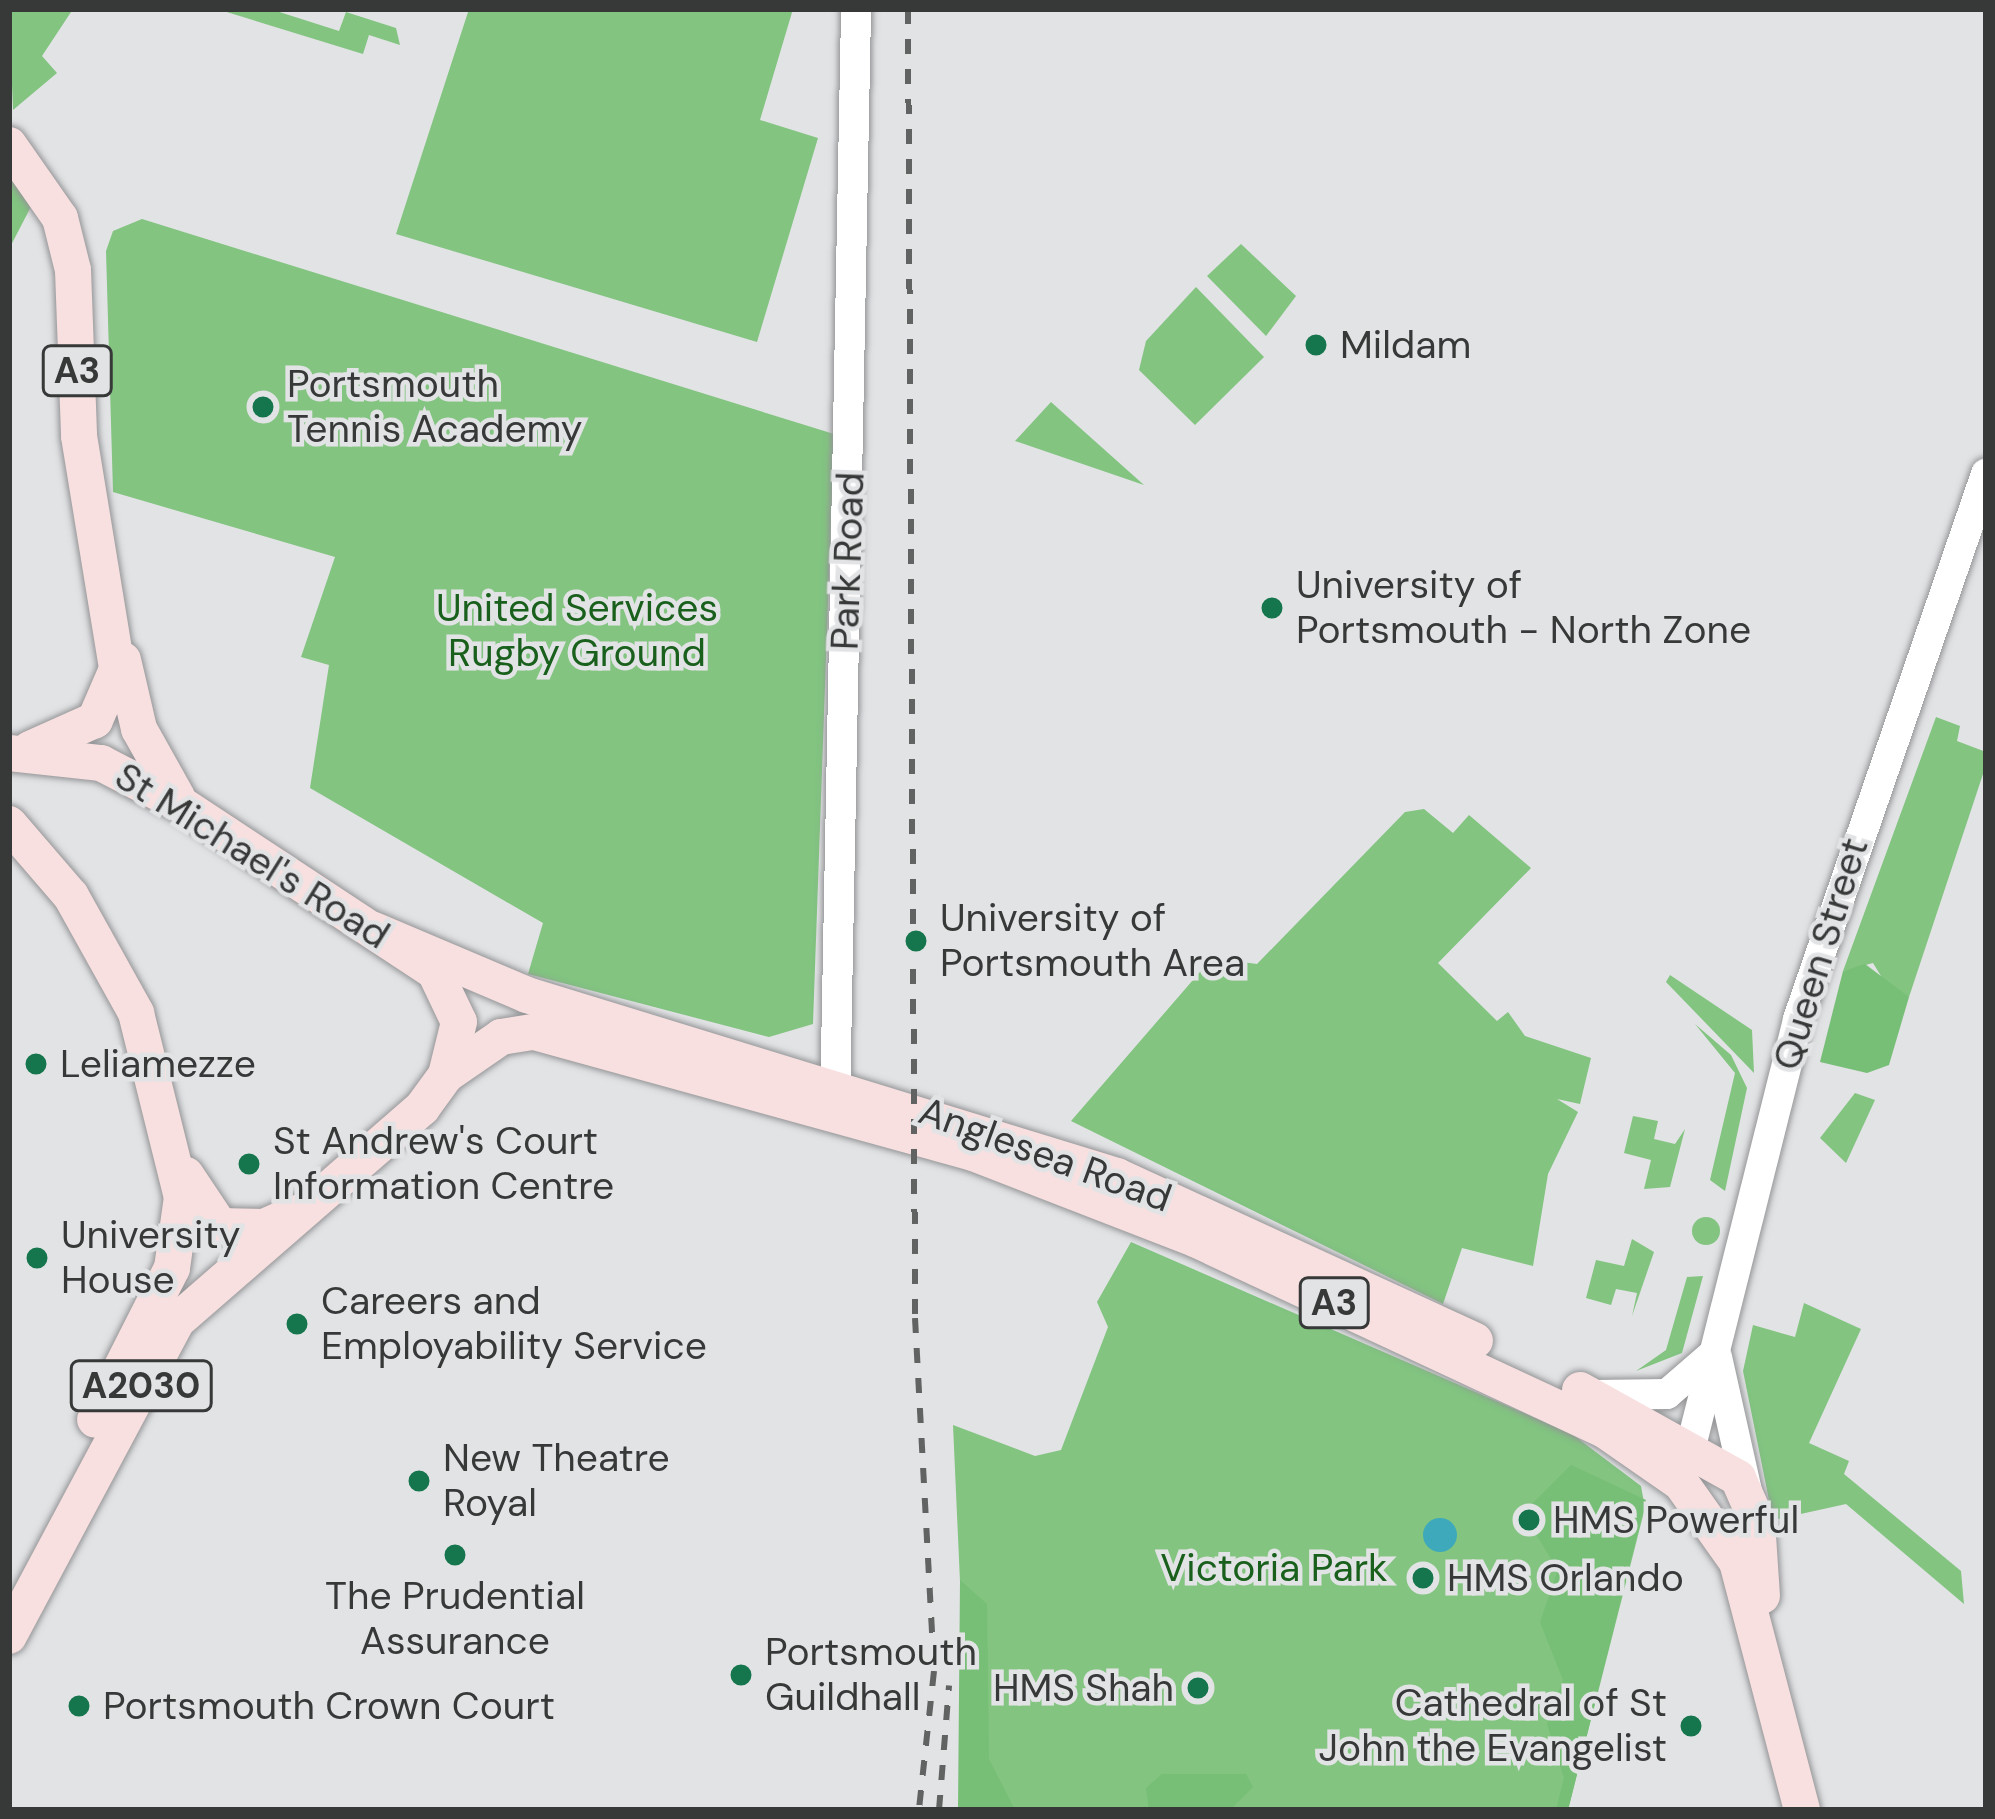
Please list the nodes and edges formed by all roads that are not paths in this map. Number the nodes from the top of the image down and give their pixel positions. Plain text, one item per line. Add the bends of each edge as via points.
1 (856, 9) edge
2 (9, 145) edge
3 (1986, 474) edge
4 (111, 612) junction
5 (14, 754) edge
6 (182, 805) junction
7 (9, 824) edge
8 (374, 930) junction
9 (446, 1076) junction
10 (835, 1097) junction
11 (175, 1156) junction
12 (336, 1187) junction
13 (1717, 1346) junction
14 (1583, 1392) junction
15 (1691, 1446) junction
16 (1748, 1491) junction
17 (9, 1588) edge
18 (1747, 1592) junction
19 (9, 1636) edge
20 (1764, 1654) junction
21 (1802, 1810) edge

1 - 10 street, Park Road
2 - 4 main road, A3 via 60,218 73,270 80,436
3 - 13 street, Queen Street via 1798,1019
4 - 5 main road, A3 via 109,703 88,725
4 - 6 main road, A3 via 139,729
5 - 6 main road, St Michael's Road / A3 via 101,763
6 - 8 main road, St Michael's Road / A3
7 - 11 main road, A3 via 71,896 136,1013
8 - 9 main road, St Michael's Road / A3 via 435,972 456,1007
8 - 10 main road, Anglesea Road / A3 via 538,999
9 - 10 main road, Anglesea Road / A3 via 501,1037 534,1032
9 - 12 main road, A3
10 - 14 main road, Anglesea Road / A3 via 1117,1176
10 - 18 main road, Anglesea Road / A3 via 1197,1240 1603,1429 1681,1484 1718,1527
11 - 12 main road, A3 via 198,1207 232,1228 275,1224
11 - 17 main road, A2030 via 172,1268
12 - 19 main road, A2030 via 177,1321
13 - 14 street via 1667,1394
13 - 15 street, Queen Street
13 - 16 street
14 - 15 main road, Anglesea Road / A3
15 - 16 main road, A3
15 - 18 main road, A3 via 1737,1533
16 - 20 main road, A3
18 - 20 main road, A3
20 - 21 main road, A3

